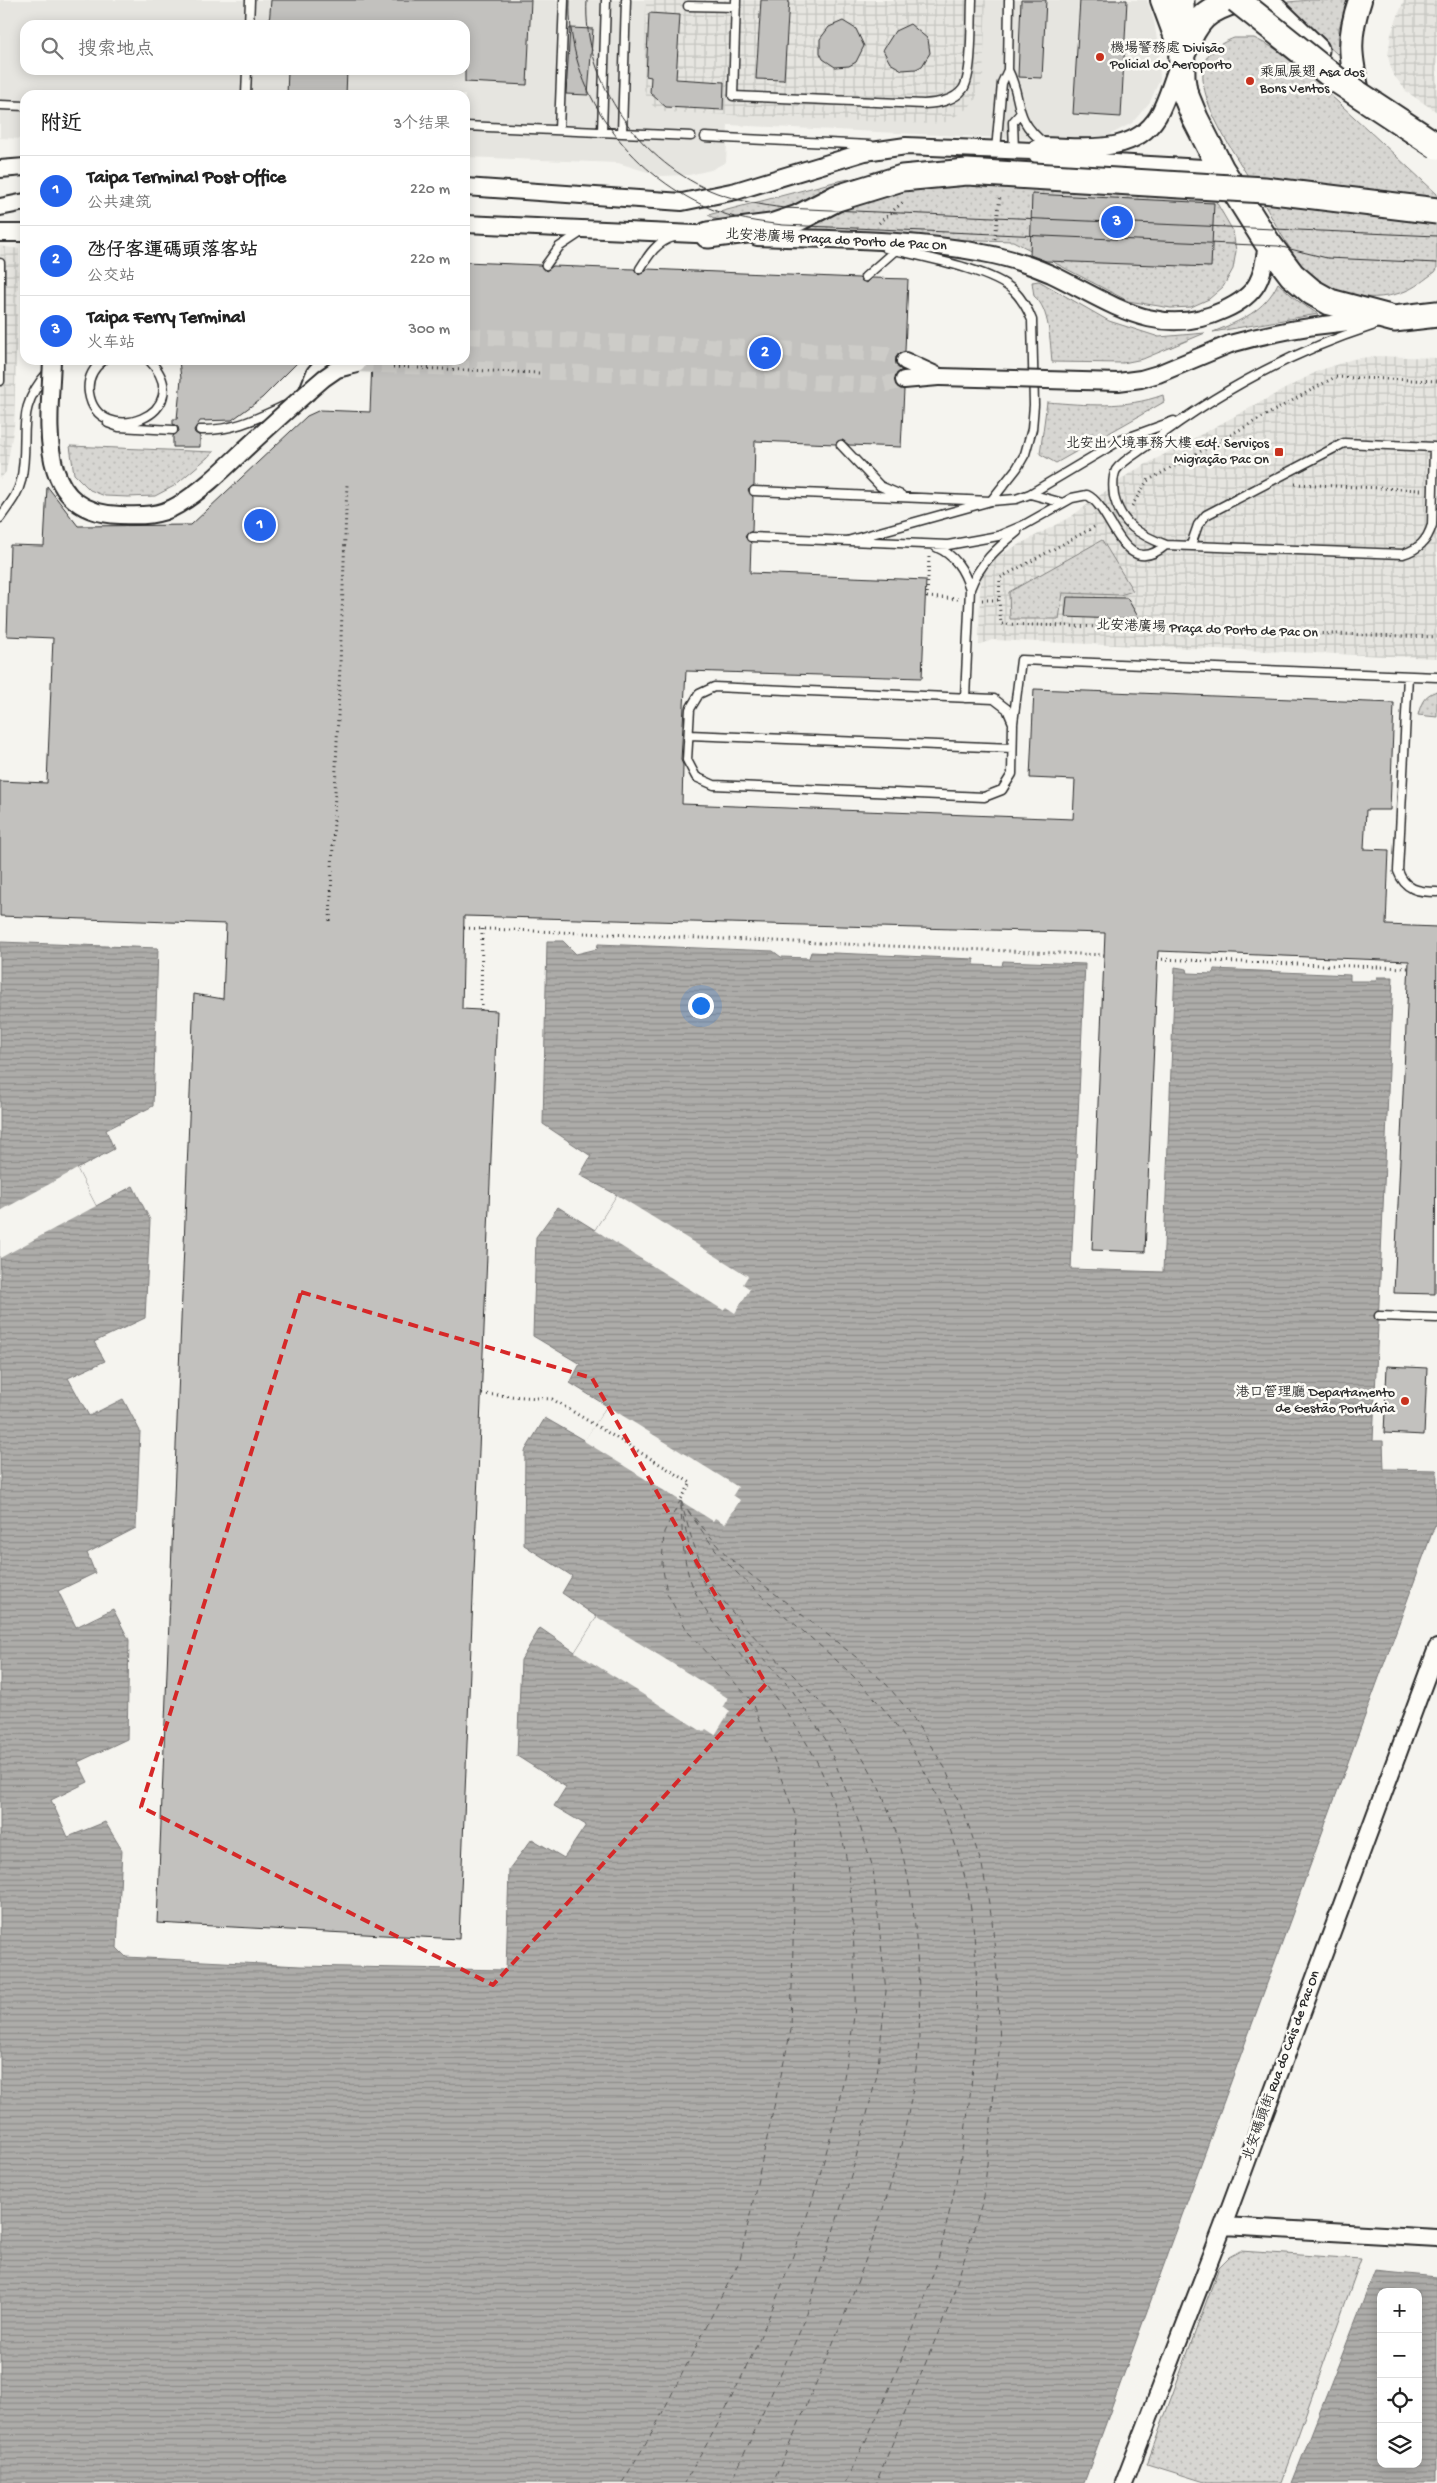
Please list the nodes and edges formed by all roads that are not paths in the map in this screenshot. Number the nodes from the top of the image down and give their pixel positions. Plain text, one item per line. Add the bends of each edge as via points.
1 (250, 0) edge
2 (564, 0) edge
3 (606, 0) edge
4 (626, 0) edge
5 (972, 0) edge
6 (1009, 0) edge
7 (1162, 0) edge
8 (1181, 0) edge
9 (1237, 0) edge
10 (1264, 0) edge
11 (1360, 0) edge
12 (736, 4) edge
13 (688, 6) dead end
14 (249, 20) edge
15 (1182, 54) junction
16 (1008, 70) junction
17 (247, 75) edge
18 (246, 90) edge
19 (1359, 96) junction
20 (0, 105) edge
21 (20, 106) edge
22 (1020, 114) junction
23 (470, 126) edge
24 (559, 130) junction
25 (602, 132) junction
26 (622, 133) junction
27 (1425, 135) edge
28 (691, 136) dead end
29 (705, 137) dead end
30 (906, 146) junction
31 (1049, 146) junction
32 (1437, 147) edge
33 (996, 150) junction
34 (1014, 151) junction
35 (1032, 151) junction
36 (20, 167) edge
37 (1221, 168) junction
38 (0, 169) edge
39 (470, 188) edge
40 (20, 203) edge
41 (0, 207) edge
42 (1437, 211) edge
43 (470, 224) edge
44 (596, 230) junction
45 (0, 233) edge
46 (20, 233) edge
47 (698, 234) junction
48 (1267, 242) junction
49 (900, 246) junction
50 (0, 263) edge
51 (546, 265) dead end
52 (640, 269) dead end
53 (865, 278) dead end
54 (1437, 314) edge
55 (1394, 319) junction
56 (904, 361) tunnel mouth
57 (52, 365) edge
58 (54, 365) edge
59 (96, 365) edge
60 (99, 365) edge
61 (148, 365) edge
62 (153, 365) edge
63 (322, 365) edge
64 (353, 365) edge
65 (940, 377) junction
66 (904, 380) tunnel mouth
67 (0, 381) edge
68 (159, 394) dead end
69 (304, 395) junction
70 (1183, 418) junction
71 (173, 430) dead end
72 (200, 430) dead end
73 (841, 444) dead end
74 (1435, 463) edge
75 (754, 491) dead end
76 (1030, 494) junction
77 (915, 498) junction
78 (991, 501) junction
79 (1063, 503) junction
80 (0, 518) edge
81 (1024, 525) junction
82 (752, 537) dead end
83 (847, 541) junction
84 (929, 544) junction
85 (1166, 545) junction
86 (1191, 546) junction
87 (970, 589) junction
88 (1408, 676) junction
89 (1437, 677) edge
90 (965, 698) junction
91 (1013, 723) junction
92 (689, 735) junction
93 (1012, 748) junction
94 (1437, 892) edge
95 (1378, 1316) dead end
96 (1437, 1318) edge
97 (1437, 1648) edge
98 (1223, 2226) junction
99 (1437, 2238) edge
100 (1124, 2483) edge

1 - 14 lane
2 - 24 lane
3 - 25 lane
4 - 26 lane
5 - 12 lane via 968,72 963,89 951,99 924,104 733,96
6 - 16 lane
7 - 15 street
8 - 15 main road
9 - 15 main road via 1207,12 1197,22
9 - 32 main road, bridge via 1344,85
10 - 19 main road via 1336,68
11 - 19 street via 1352,23 1350,58
12 - 13 lane
15 - 31 street via 1157,118 1138,137 1108,147
15 - 37 main road via 1184,91
16 - 22 lane via 1014,82
16 - 33 lane via 1002,83
17 - 18 lane
19 - 27 main road via 1386,118
20 - 21 lane
22 - 31 lane via 1029,128
22 - 34 lane via 1013,122
23 - 24 lane
24 - 25 lane
25 - 26 lane
26 - 28 lane
27 - 32 main road
29 - 30 lane
30 - 33 street
30 - 39 street via 865,152 736,191 682,202
31 - 35 street
33 - 34 street
34 - 35 street
35 - 37 street via 1044,159
36 - 38 street
37 - 48 main road
40 - 41 street
42 - 47 main road, bridge via 1264,190 967,172 902,178 837,198 798,218 771,227
43 - 44 street, 北安港廣場 Praça do Porto de Pac On
44 - 47 street, 北安港廣場 Praça do Porto de Pac On
44 - 51 lane via 576,234 559,247
45 - 46 street
47 - 49 street, 北安港廣場 Praça do Porto de Pac On via 860,241
47 - 52 lane via 668,238 652,251
48 - 49 street, 北安港廣場 Praça do Porto de Pac On via 1264,268 1256,289 1239,303 1222,311 1197,321 1180,322 1121,311 1051,274 994,255 942,244
48 - 55 main road via 1292,275 1312,292 1330,302
49 - 53 lane
49 - 78 lane via 992,276 1013,291 1032,320 1032,428 1018,468
50 - 67 lane
54 - 55 main road
55 - 65 street, bridge via 1331,322 1278,330 1230,344 1141,380
55 - 70 lane via 1330,339 1296,354
56 - 65 street
57 - 69 street, bridge via 49,438 52,461 61,487 78,503 102,515 146,516 179,504 208,484
58 - 80 lane via 28,398 21,480
59 - 71 lane via 86,385 86,397 91,410 102,421 119,427
60 - 62 lane via 88,389 92,405 100,415 114,421 132,422 156,410 162,399 161,377
61 - 68 lane via 158,377
63 - 69 street
64 - 69 street, bridge via 338,369
65 - 66 street
69 - 72 lane via 247,423 215,431
70 - 76 lane via 1119,441
70 - 85 lane via 1117,469 1113,483 1120,513 1134,530
73 - 77 lane via 880,486
74 - 86 lane via 1434,447 1344,443 1206,515 1198,525
74 - 86 lane via 1432,525 1429,536 1414,551 1403,554
75 - 77 lane
76 - 78 lane
76 - 79 lane
77 - 78 lane
78 - 83 lane
79 - 81 lane
79 - 85 lane via 1087,495 1095,499 1122,540 1139,555 1154,555
81 - 84 lane via 980,541
81 - 87 lane via 985,561 975,574
82 - 83 lane
83 - 84 lane
84 - 87 lane via 956,560
85 - 86 lane
87 - 90 lane
88 - 89 lane
88 - 91 lane via 1021,660
88 - 94 lane via 1398,871 1401,879 1414,890
90 - 91 lane via 1001,703
90 - 92 lane via 714,687 706,689 694,700 690,709
91 - 93 lane
92 - 93 lane
92 - 93 lane via 690,769 704,782 714,785 984,798 1002,790 1008,783 1012,774
95 - 96 lane
97 - 98 street, 北安碼頭街 Rua do Cais de Pac On
98 - 99 street
98 - 100 street, 北安碼頭街 Rua do Cais de Pac On

